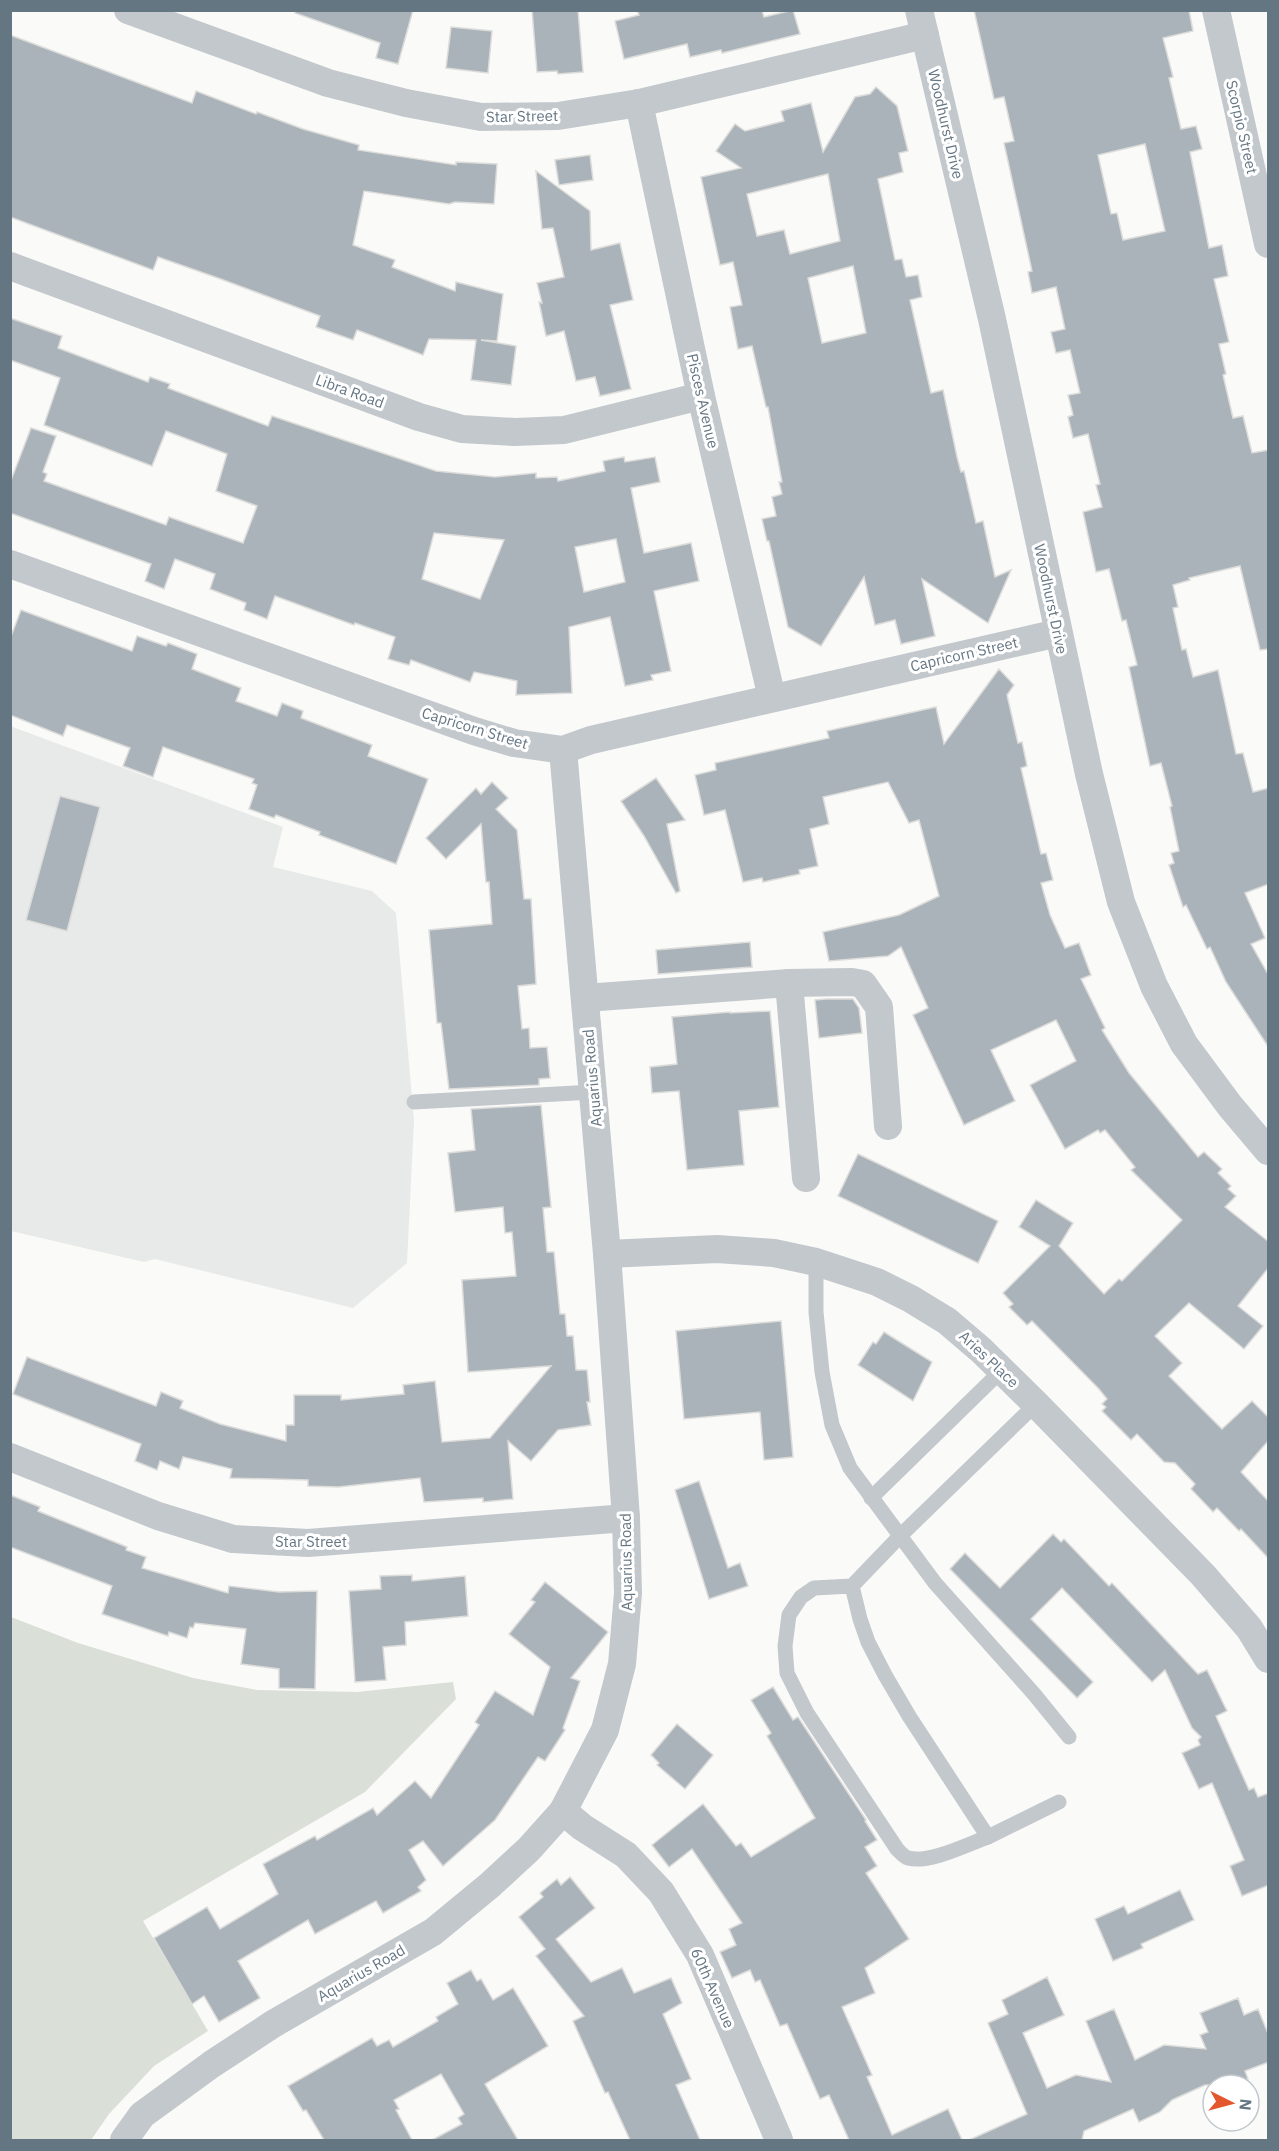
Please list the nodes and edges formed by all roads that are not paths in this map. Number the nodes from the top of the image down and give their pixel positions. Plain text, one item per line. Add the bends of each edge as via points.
1 (128, 10) edge
2 (1216, 10) edge
3 (922, 23) edge
4 (639, 103) junction
5 (1269, 244) edge
6 (10, 266) edge
7 (701, 396) junction
8 (10, 564) edge
9 (1058, 633) junction
10 (772, 698) junction
11 (563, 750) junction
12 (789, 983) junction
13 (585, 998) junction
14 (593, 1092) junction
15 (414, 1102) dead end
16 (888, 1126) dead end
17 (1269, 1151) edge
18 (806, 1178) dead end
19 (607, 1254) junction
20 (816, 1262) junction
21 (1002, 1370) junction
22 (1036, 1404) junction
23 (10, 1457) edge
24 (871, 1498) junction
25 (626, 1518) junction
26 (901, 1535) junction
27 (852, 1586) junction
28 (1269, 1659) edge
29 (1068, 1737) dead end
30 (1059, 1802) dead end
31 (563, 1811) junction
32 (988, 1837) junction
33 (124, 2140) edge
34 (779, 2140) edge

1 - 4 street, Star Street via 328,82 470,115 558,116
2 - 5 street, Scorpio Street
3 - 4 street, Star Street
3 - 9 street, Woodhurst Drive via 992,319
4 - 7 street, Pisces Avenue
6 - 7 street, Libra Road via 419,417 462,429 564,430
7 - 10 street, Pisces Avenue
8 - 11 street, Capricorn Street via 474,731 514,743
9 - 10 street, Capricorn Street
9 - 17 street, Woodhurst Drive via 1121,902 1154,986 1184,1044
10 - 11 street, Capricorn Street
11 - 13 street, Aquarius Road
12 - 13 street
12 - 16 street via 852,982 863,984 871,993 879,1007
12 - 18 street
13 - 14 street, Aquarius Road
14 - 15 lane
14 - 19 street, Aquarius Road
19 - 20 street, Aries Place via 717,1249 774,1253
19 - 25 street, Aquarius Road
20 - 21 street, Aries Place via 878,1282 911,1299 947,1321
20 - 24 lane via 816,1312 832,1425 850,1468
21 - 22 street, Aries Place
21 - 24 lane
22 - 26 lane
22 - 28 street, Aries Place via 1203,1575 1249,1628
23 - 25 street, Star Street via 158,1516 232,1539 308,1543
24 - 26 lane
25 - 31 street, Aquarius Road via 628,1593 622,1664 605,1730
26 - 27 lane
26 - 29 lane via 935,1583
27 - 32 lane via 860,1619 885,1675
27 - 32 lane via 814,1588 801,1597 789,1615 787,1673 807,1713 906,1858 942,1854
30 - 32 lane
31 - 33 street, Aquarius Road via 529,1849 433,1932 273,2024 212,2064 141,2115
31 - 34 street, 60th Avenue via 626,1855 661,1892 700,1954

